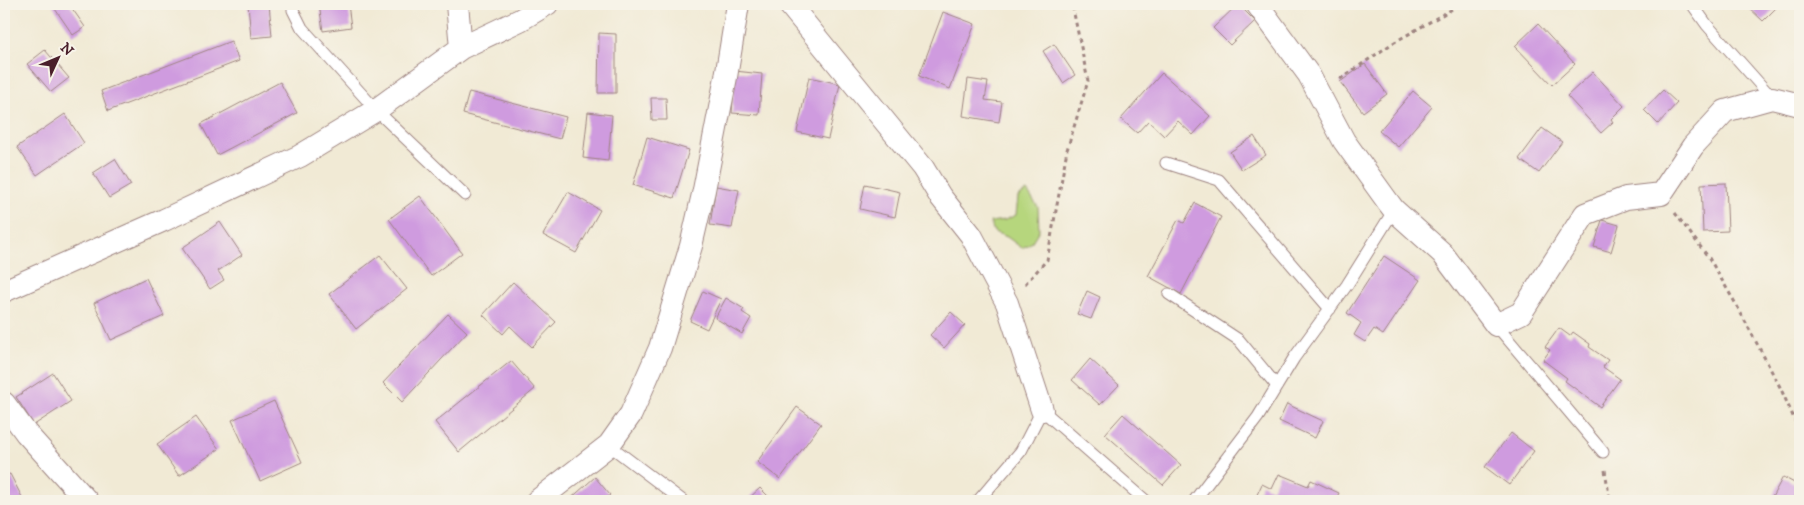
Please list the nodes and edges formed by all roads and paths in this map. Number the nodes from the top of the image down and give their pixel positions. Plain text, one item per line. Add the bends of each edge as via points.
1 (457, 4) edge
2 (547, 4) edge
3 (738, 4) edge
4 (789, 4) edge
5 (1072, 4) edge
6 (1257, 4) edge
7 (1461, 4) edge
8 (1692, 4) edge
9 (293, 10) dead end
10 (461, 48) junction
11 (1319, 93) junction
12 (1772, 98) junction
13 (1800, 105) edge
14 (376, 110) junction
15 (1166, 164) dead end
16 (1661, 194) junction
17 (465, 195) dead end
18 (1394, 210) junction
19 (4, 292) edge
20 (1169, 294) dead end
21 (1007, 303) junction
22 (1330, 309) junction
23 (1496, 325) junction
24 (1277, 386) junction
25 (4, 403) edge
26 (1042, 410) junction
27 (1800, 432) edge
28 (609, 445) junction
29 (1603, 452) joint
30 (87, 501) edge
31 (537, 501) edge
32 (683, 501) edge
33 (978, 501) edge
34 (1146, 501) edge
35 (1194, 501) edge
36 (1610, 501) edge

1 - 10 street
2 - 10 street
3 - 28 street via 691,246 660,348 631,414
4 - 21 street via 923,168 971,235
5 - 21 path via 1088,81 1067,150 1047,260
6 - 11 street via 1309,74
7 - 11 path via 1393,43
8 - 12 lane
9 - 14 lane via 302,28
10 - 14 street
11 - 18 street via 1344,141
12 - 13 street
12 - 16 street via 1725,111 1693,146
14 - 17 lane
14 - 19 street via 300,156
15 - 22 lane via 1219,180
16 - 23 street via 1626,198 1585,214 1521,313
16 - 27 path via 1709,258 1780,387
18 - 22 lane
18 - 23 street via 1442,253
20 - 24 lane via 1239,340
21 - 26 street
22 - 24 lane
23 - 29 lane
24 - 35 lane via 1258,417
25 - 30 street via 26,433
26 - 33 lane via 1021,451
26 - 34 lane
28 - 31 street
28 - 32 lane
29 - 36 path

